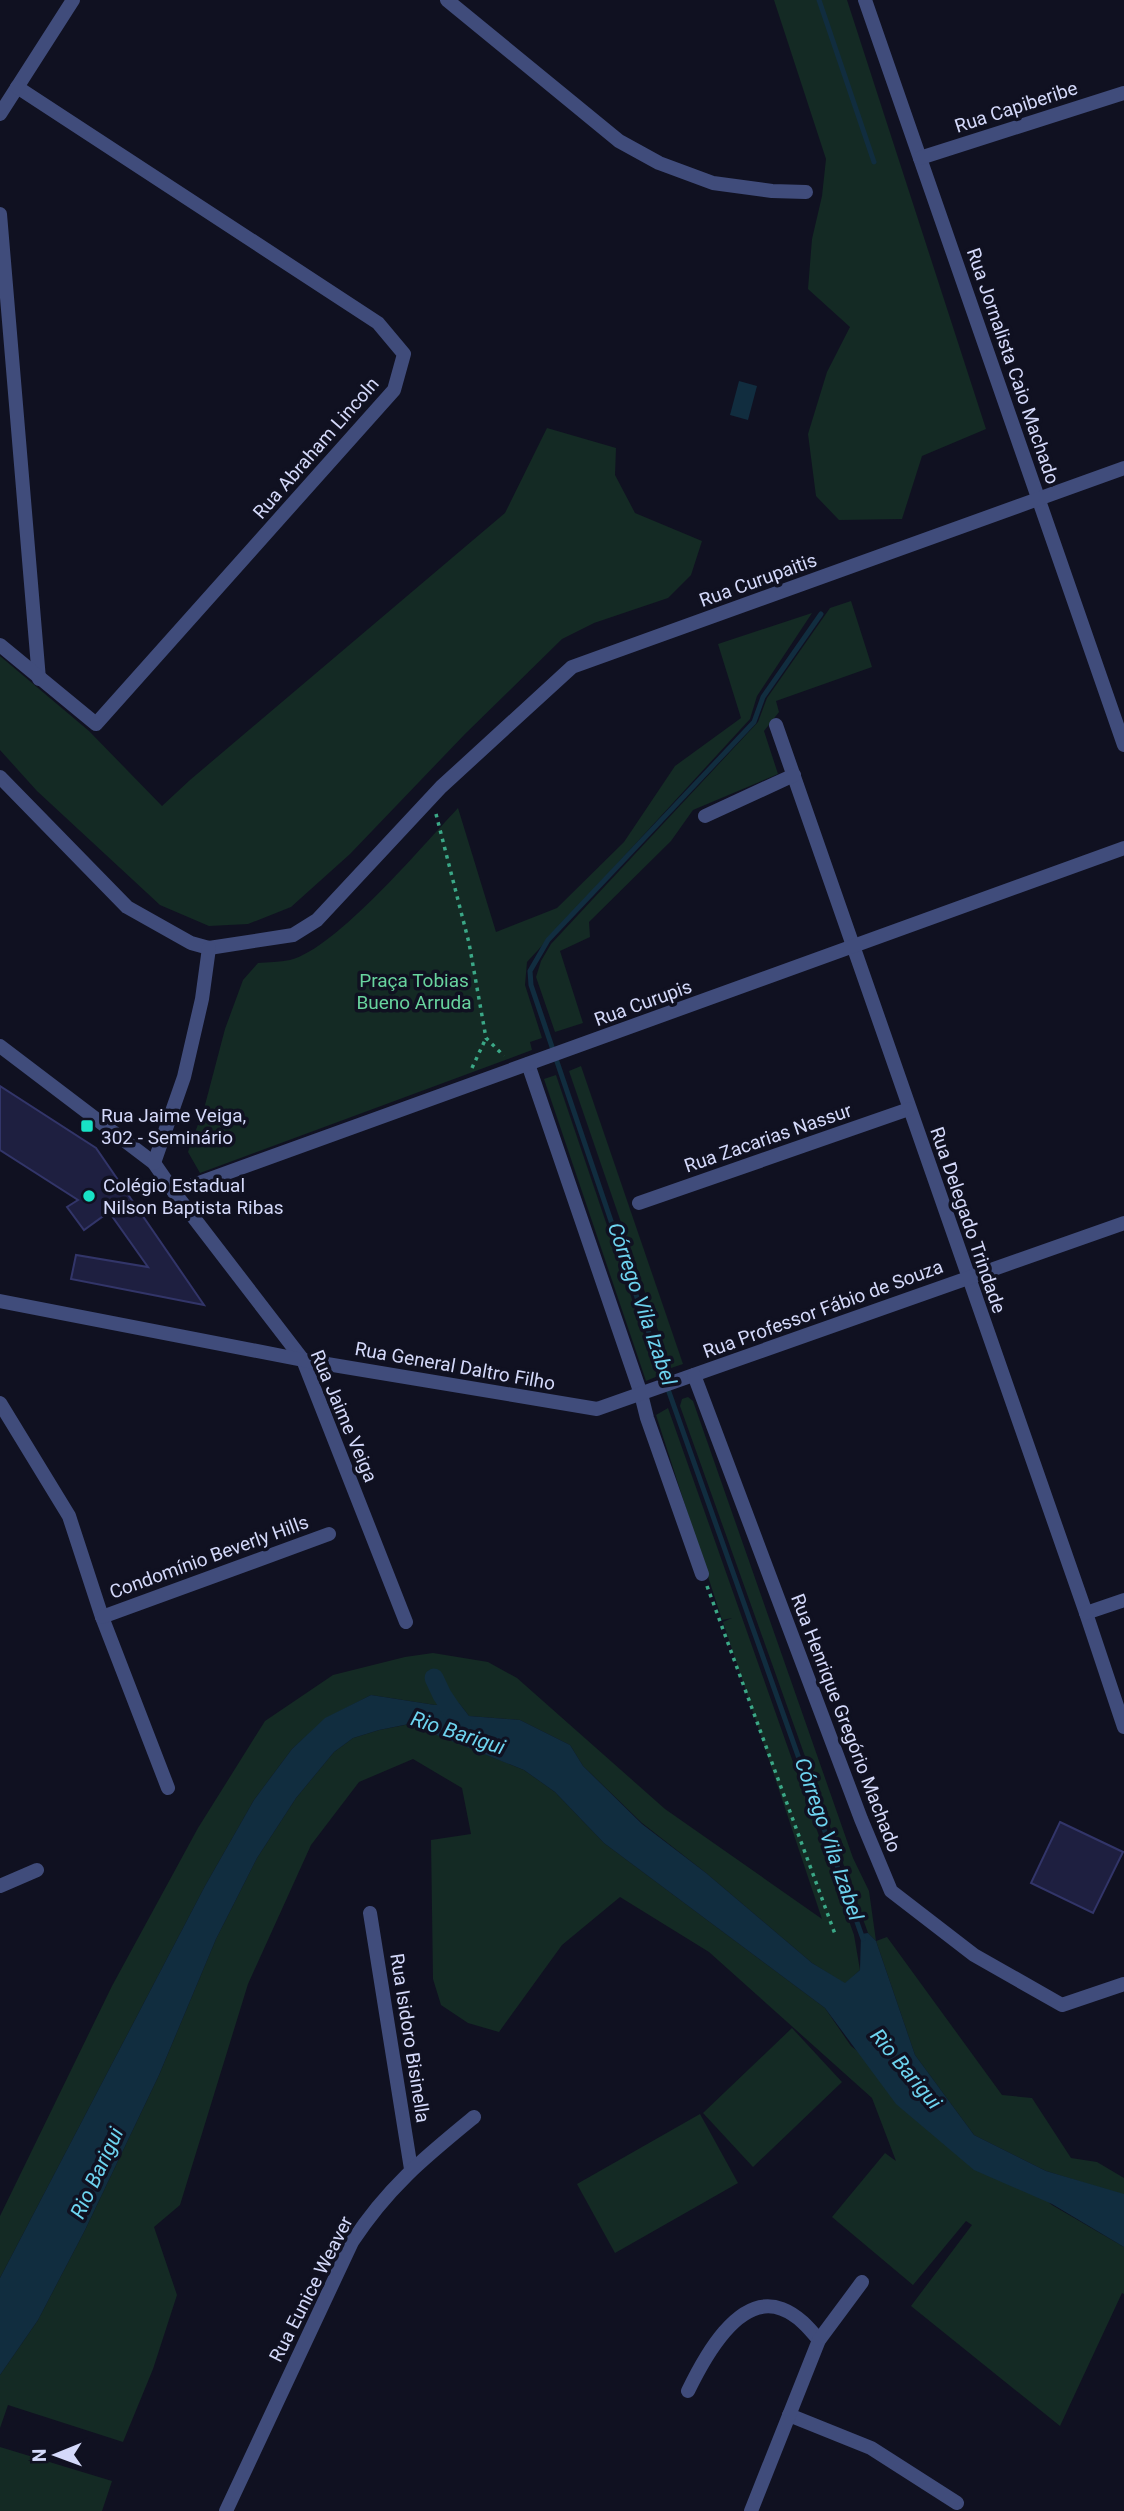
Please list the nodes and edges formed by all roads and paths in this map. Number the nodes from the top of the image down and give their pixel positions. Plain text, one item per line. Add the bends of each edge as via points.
1 (73, 0) edge
2 (447, 0) edge
3 (865, 0) edge
4 (17, 87) junction
5 (1124, 93) edge
6 (0, 114) edge
7 (920, 158) junction
8 (806, 192) dead end
9 (0, 214) edge
10 (1124, 468) edge
11 (1038, 499) junction
12 (0, 645) edge
13 (39, 679) junction
14 (776, 725) dead end
15 (1124, 745) edge
16 (794, 775) junction
17 (0, 777) edge
18 (436, 792) junction
19 (705, 816) dead end
20 (1124, 848) edge
21 (853, 947) junction
22 (209, 948) junction
23 (0, 1046) edge
24 (533, 1063) junction
25 (909, 1109) junction
26 (154, 1163) junction
27 (174, 1192) junction
28 (639, 1203) dead end
29 (1124, 1223) edge
30 (968, 1278) junction
31 (0, 1301) edge
32 (303, 1360) junction
33 (694, 1375) junction
34 (646, 1392) junction
35 (0, 1403) edge
36 (329, 1534) dead end
37 (702, 1574) joint
38 (1124, 1600) edge
39 (1086, 1613) junction
40 (102, 1617) junction
41 (406, 1622) dead end
42 (1124, 1727) edge
43 (168, 1788) dead end
44 (37, 1870) dead end
45 (0, 1886) edge
46 (370, 1913) dead end
47 (835, 1934) dead end
48 (1124, 1984) edge
49 (474, 2117) dead end
50 (411, 2169) junction
51 (862, 2282) dead end
52 (819, 2340) junction
53 (688, 2391) dead end
54 (789, 2415) junction
55 (957, 2503) dead end
56 (226, 2511) edge
57 (751, 2511) edge

1 - 4 street
2 - 8 street via 619,141 659,163 713,183
3 - 7 street, Rua Jornalista Caio Machado
4 - 6 street
4 - 13 street, Rua Abraham Lincoln via 378,323 404,354 394,390 96,724
5 - 7 street, Rua Capiberibe
7 - 11 street, Rua Jornalista Caio Machado
9 - 13 street
10 - 11 street, Rua Curupaitis
11 - 15 street, Rua Jornalista Caio Machado
11 - 18 street, Rua Curupaitis via 572,667
12 - 13 street
14 - 16 street, Rua Delegado Trindade
16 - 19 street
16 - 21 street, Rua Delegado Trindade
17 - 22 street via 127,907 191,943
18 - 22 street, Rua Curupaitis via 317,920 293,935
18 - 24 path via 486,1038 510,1060
20 - 21 street, Rua Curupis
21 - 24 street, Rua Curupis
21 - 25 street, Rua Delegado Trindade
22 - 26 street via 184,1077
23 - 26 street, Rua Jaime Veiga
24 - 27 street, Rua Curupis
24 - 34 street
25 - 28 street, Rua Zacarias Nassur
25 - 30 street, Rua Delegado Trindade
26 - 27 street, Rua Jaime Veiga
27 - 32 street, Rua Jaime Veiga
29 - 30 street, Rua Professor Fábio de Souza
30 - 33 street, Rua Professor Fábio de Souza
30 - 39 street, Rua Delegado Trindade
31 - 32 street, Rua General Daltro Filho
32 - 34 street, Rua General Daltro Filho via 597,1409
32 - 41 street, Rua Jaime Veiga
33 - 34 street, Rua General Daltro Filho
33 - 48 street, Rua Henrique Gregório Machado via 891,1891 974,1955 1062,2005
34 - 37 street via 647,1418
35 - 40 street, Condomínio Beverly Hills via 69,1516
36 - 40 street, Condomínio Beverly Hills
37 - 47 path
38 - 39 street
39 - 42 street, Rua Delegado Trindade
40 - 43 street, Condomínio Beverly Hills
44 - 45 street
46 - 50 street, Rua Isidoro Bisinella
49 - 50 street, Rua Eunice Weaver
50 - 56 street, Rua Eunice Weaver via 382,2199 352,2242
51 - 52 street
52 - 53 street via 793,2314 780,2308 751,2310 712,2344
52 - 54 street
54 - 55 street via 871,2448
54 - 57 street

